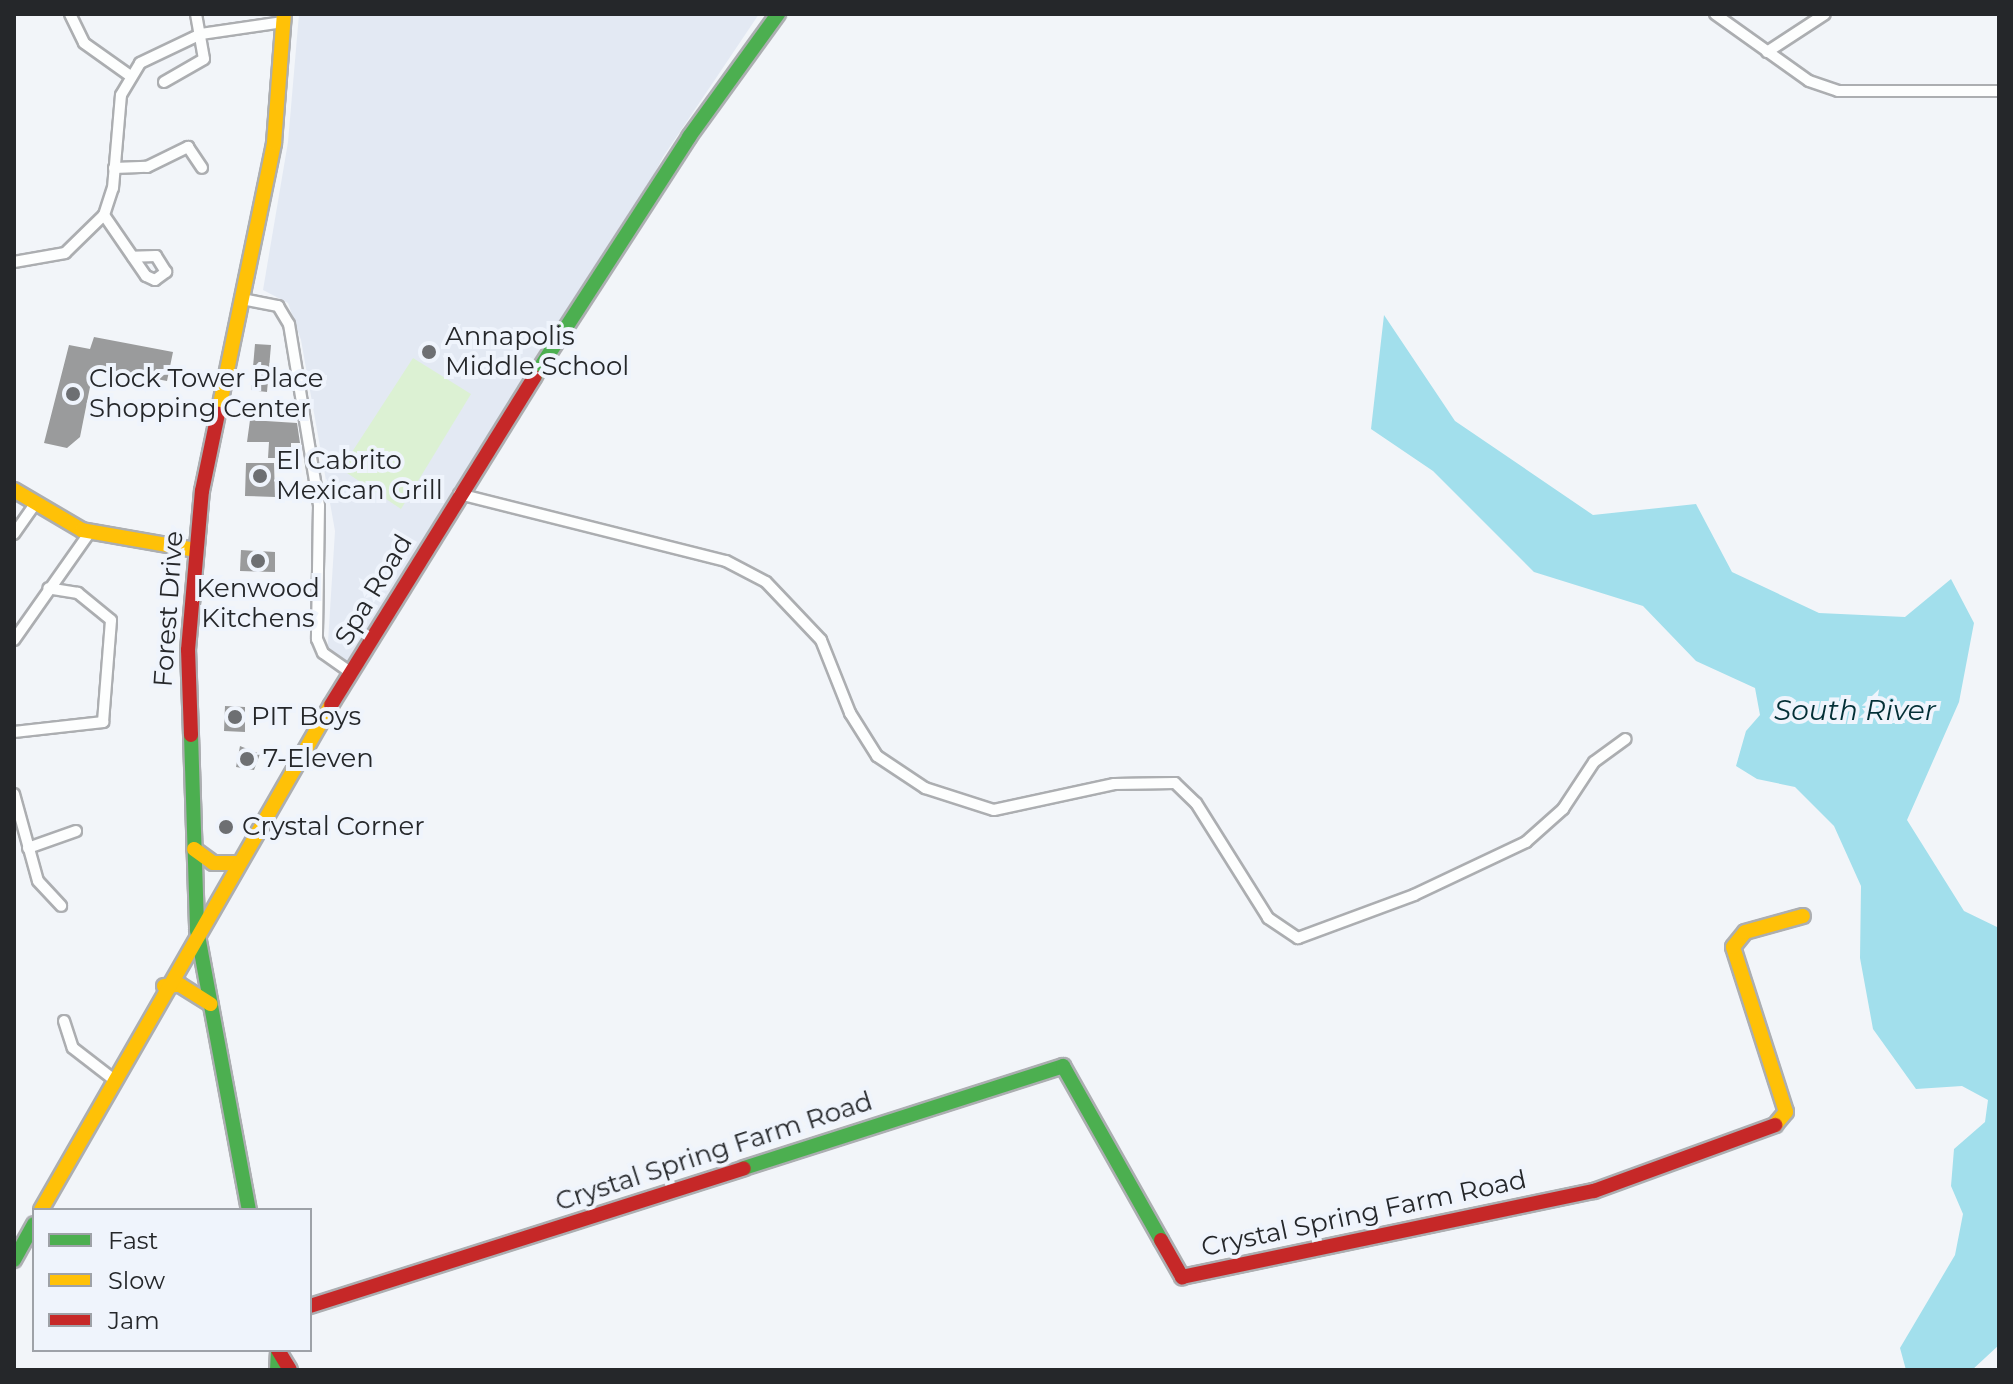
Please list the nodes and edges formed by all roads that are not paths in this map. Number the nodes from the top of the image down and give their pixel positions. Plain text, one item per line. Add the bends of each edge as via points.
1 (70, 14) edge
2 (196, 14) edge
3 (778, 14) edge
4 (1715, 14) edge
5 (1825, 14) edge
6 (283, 18) edge
7 (201, 34) junction
8 (1767, 52) junction
9 (129, 75) junction
10 (164, 82) dead end
11 (1999, 91) edge
12 (114, 168) junction
13 (202, 168) dead end
14 (104, 215) junction
15 (133, 257) dead end
16 (14, 262) edge
17 (242, 299) junction
18 (14, 490) edge
19 (459, 494) junction
20 (36, 503) junction
21 (90, 532) junction
22 (14, 534) edge
23 (195, 550) junction
24 (48, 588) junction
25 (14, 640) edge
26 (352, 673) junction
27 (14, 732) edge
28 (1626, 739) dead end
29 (14, 794) edge
30 (76, 831) dead end
31 (28, 848) junction
32 (194, 849) junction
33 (236, 863) junction
34 (61, 906) dead end
35 (1803, 916) dead end
36 (197, 930) junction
37 (164, 986) junction
38 (211, 1004) junction
39 (64, 1021) dead end
40 (113, 1079) junction
41 (42, 1208) edge
42 (249, 1208) edge
43 (32, 1228) edge
44 (14, 1260) edge
45 (312, 1305) edge
46 (279, 1352) edge
47 (290, 1370) edge

1 - 9 street via 84,43
2 - 7 street
3 - 19 street, Spa Road via 689,137
4 - 8 street
5 - 8 street
6 - 7 street
6 - 17 street, Forest Drive via 274,143
7 - 9 street via 157,50
7 - 10 street via 204,59
8 - 11 street via 1809,81 1838,91
9 - 12 street via 115,123
12 - 13 street via 147,167 188,147
12 - 14 street
14 - 15 street
14 - 16 street via 65,253
17 - 23 street, Forest Drive
17 - 26 street via 278,306 289,324 319,506 317,639 323,653
18 - 20 street
19 - 26 street, Spa Road
19 - 28 street via 717,558 766,582 821,640 850,713 877,756 925,788 994,810 1114,784 1175,783 1196,803 1268,918 1298,938 1414,895 1526,842 1563,809 1594,762
20 - 21 street
20 - 22 street
21 - 23 street
21 - 24 street
23 - 32 street, Forest Drive via 187,690
24 - 25 street
24 - 27 street via 78,593 111,620 103,722
26 - 33 street, Spa Road
29 - 31 street
30 - 31 street
31 - 34 street via 38,881
32 - 33 street via 213,863
32 - 36 street, Forest Drive
33 - 36 street, Spa Road
35 - 45 street, Crystal Spring Farm Road via 1745,932 1733,947 1786,1112 1781,1123 1594,1191 1182,1277 1063,1066
36 - 37 street, Spa Road
36 - 38 street, Forest Drive
37 - 38 street via 180,985
37 - 40 street, Spa Road
38 - 42 street, Forest Drive
39 - 40 street via 73,1048
40 - 41 street, Spa Road
43 - 44 street
46 - 47 street

